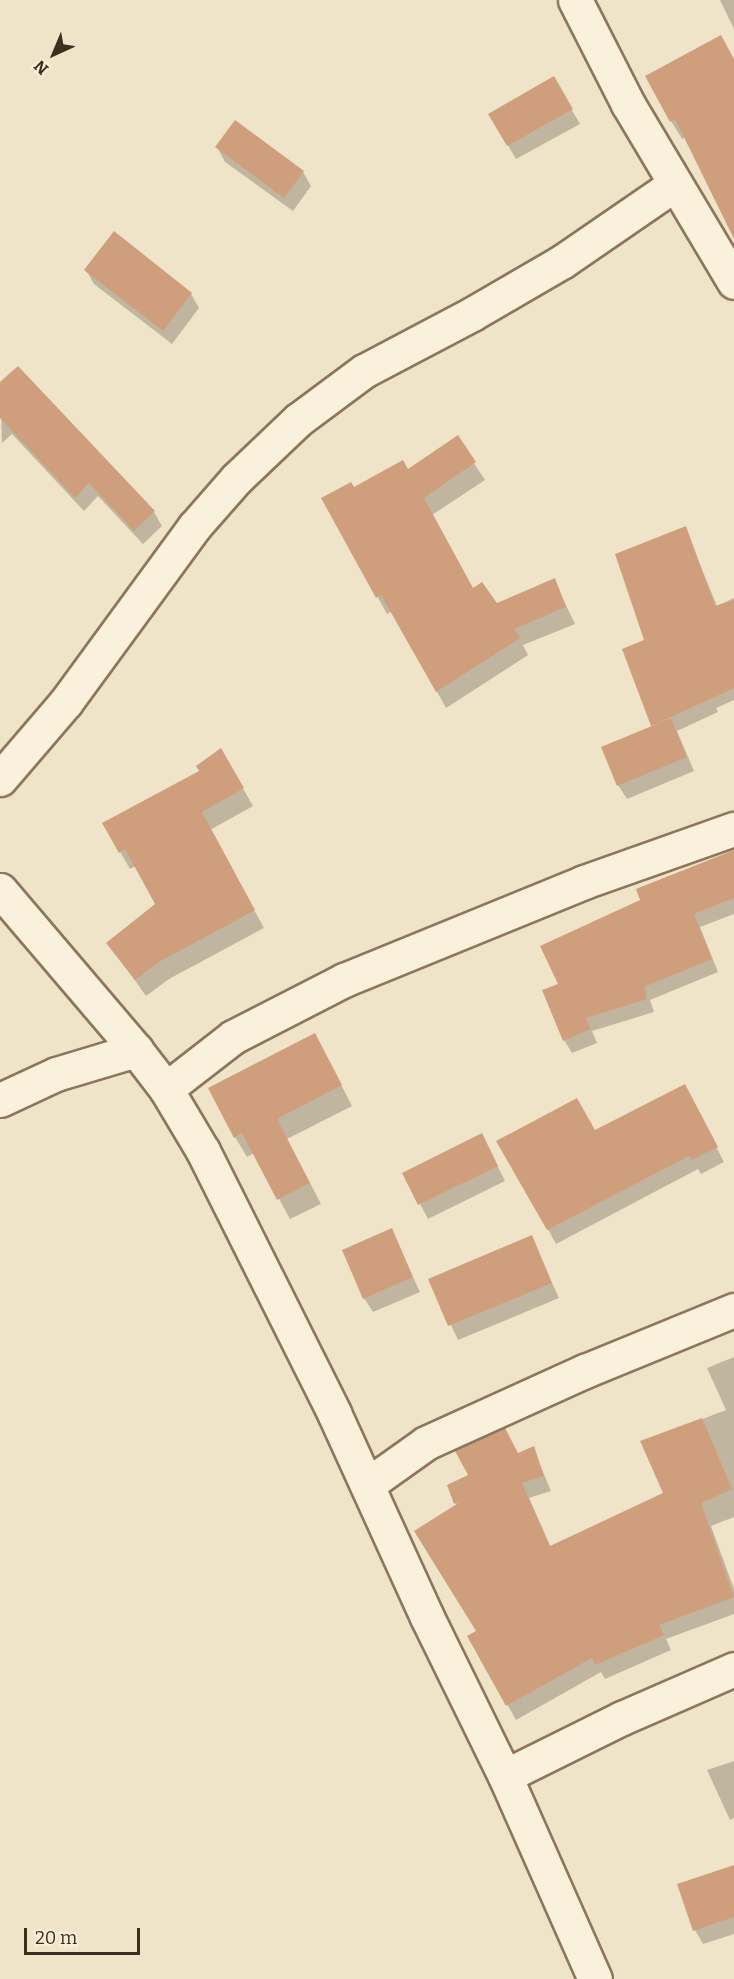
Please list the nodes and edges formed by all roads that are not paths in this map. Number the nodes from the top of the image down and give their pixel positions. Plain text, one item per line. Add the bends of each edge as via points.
1 (577, 1) edge
2 (675, 184) junction
3 (734, 282) edge
4 (0, 779) edge
5 (734, 829) edge
6 (0, 890) edge
7 (136, 1050) junction
8 (166, 1089) junction
9 (0, 1100) edge
10 (734, 1310) edge
11 (366, 1485) junction
12 (734, 1669) edge
13 (505, 1776) junction
14 (595, 1979) edge

1 - 2 street via 628,104
2 - 3 street
2 - 4 street via 563,261 364,371 298,420 236,479 194,527 66,702
5 - 8 street via 584,882 344,980 233,1037
6 - 7 street
7 - 8 street
7 - 9 street via 56,1074
8 - 11 street via 224,1191
10 - 11 street via 585,1371 426,1443
11 - 13 street
12 - 13 street via 621,1718
13 - 14 street

